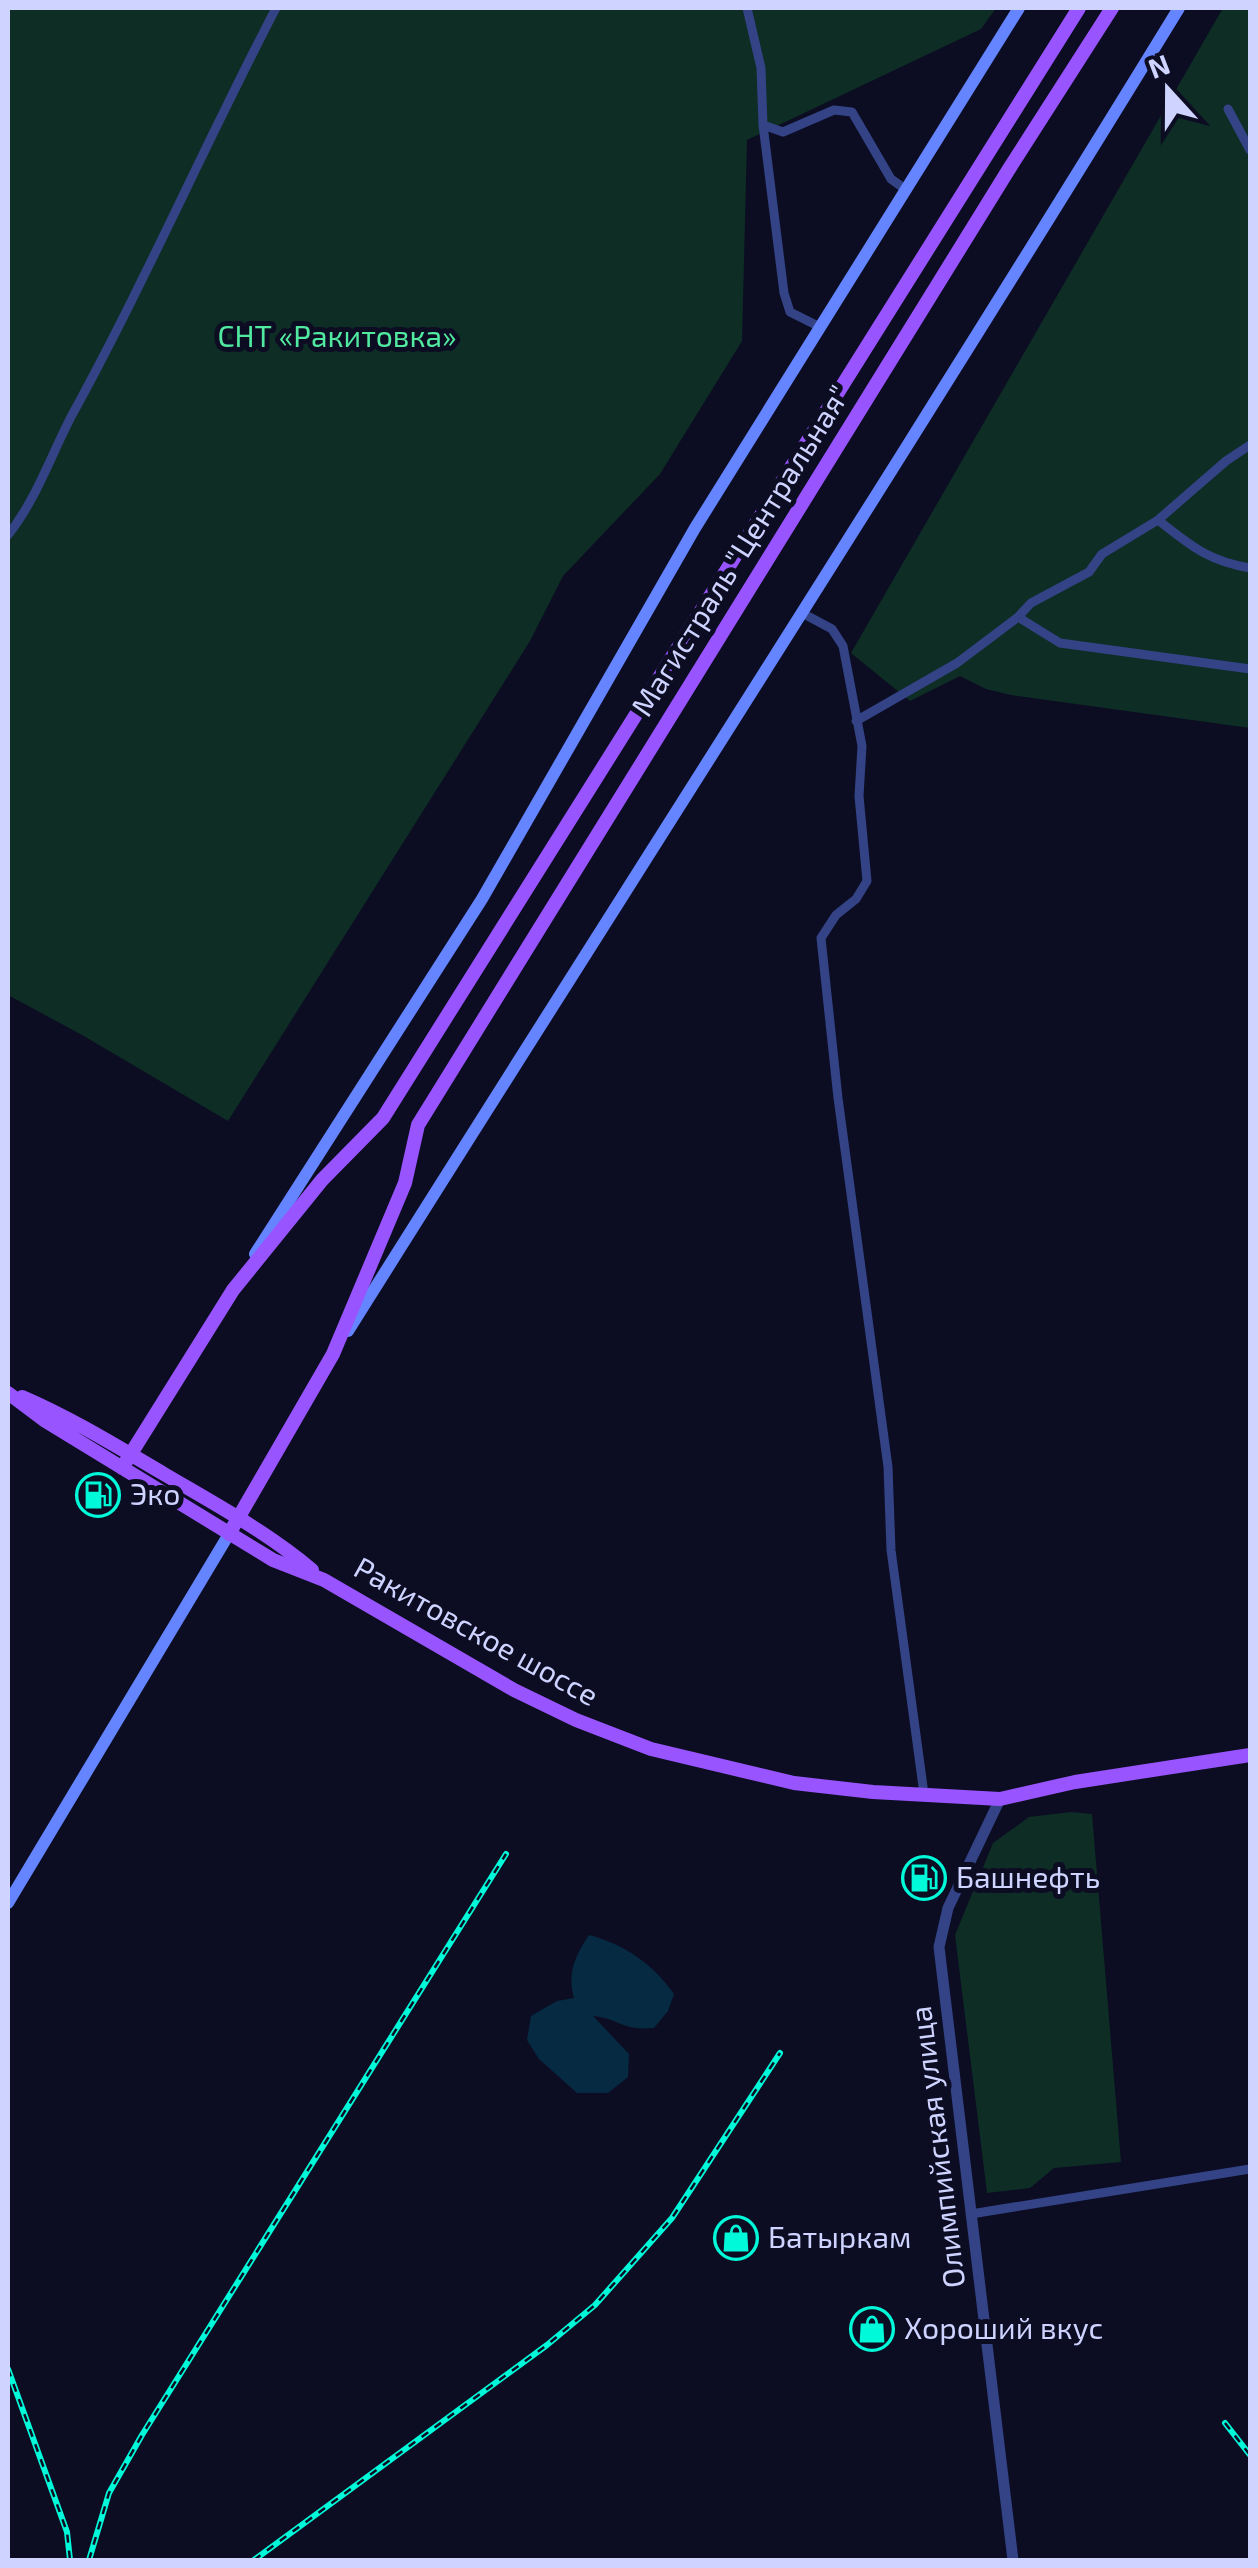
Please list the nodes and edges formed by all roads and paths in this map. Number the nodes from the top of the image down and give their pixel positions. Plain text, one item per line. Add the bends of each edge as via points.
1 (276, 8) edge
2 (747, 8) edge
3 (1019, 8) edge
4 (1079, 8) edge
5 (1112, 8) edge
6 (1179, 8) edge
7 (1228, 109) dead end
8 (763, 125) junction
9 (1250, 150) edge
10 (905, 189) junction
11 (818, 326) junction
12 (1250, 445) edge
13 (1237, 455) junction
14 (1250, 458) edge
15 (1158, 520) junction
16 (8, 535) edge
17 (1250, 568) edge
18 (802, 613) junction
19 (1018, 618) junction
20 (1250, 669) edge
21 (856, 722) junction
22 (232, 1290) junction
23 (333, 1354) junction
24 (8, 1392) edge
25 (126, 1461) junction
26 (238, 1517) junction
27 (228, 1534) junction
28 (324, 1580) junction
29 (1250, 1756) edge
30 (924, 1794) junction
31 (1000, 1798) junction
32 (8, 1903) edge
33 (1250, 2169) edge
34 (971, 2214) junction
35 (1013, 2560) edge

1 - 16 street via 108,351
2 - 8 street via 761,68
3 - 10 main road
4 - 22 main road, Магистраль "Центральная" via 382,1118
5 - 23 main road, Магистраль "Центральная" via 418,1125 406,1183
6 - 18 main road
7 - 9 street
8 - 10 street via 783,132 834,110 852,112 891,179
8 - 11 street via 784,293 790,312
10 - 11 main road
11 - 22 main road via 482,898
12 - 13 street
13 - 14 street
13 - 15 street
15 - 17 street via 1200,554
15 - 19 street
18 - 21 street via 832,629 843,646
18 - 23 main road
19 - 20 street via 1060,643
19 - 21 street via 957,664
21 - 30 street via 867,881 821,938
22 - 25 main road, Магистраль "Центральная"
23 - 26 main road
24 - 25 main road, Ракитовское шоссе via 44,1406
25 - 26 main road, Ракитовское шоссе
25 - 27 main road, Ракитовское шоссе
26 - 27 main road
26 - 28 main road, Ракитовское шоссе
27 - 28 main road, Ракитовское шоссе
27 - 32 main road
28 - 30 main road, Ракитовское шоссе via 514,1690 651,1750 794,1783
29 - 31 main road, Ракитовское шоссе
30 - 31 main road, Ракитовское шоссе
31 - 34 street, Олимпийская улица via 948,1908 938,1947
33 - 34 street
34 - 35 street, Олимпийская улица

